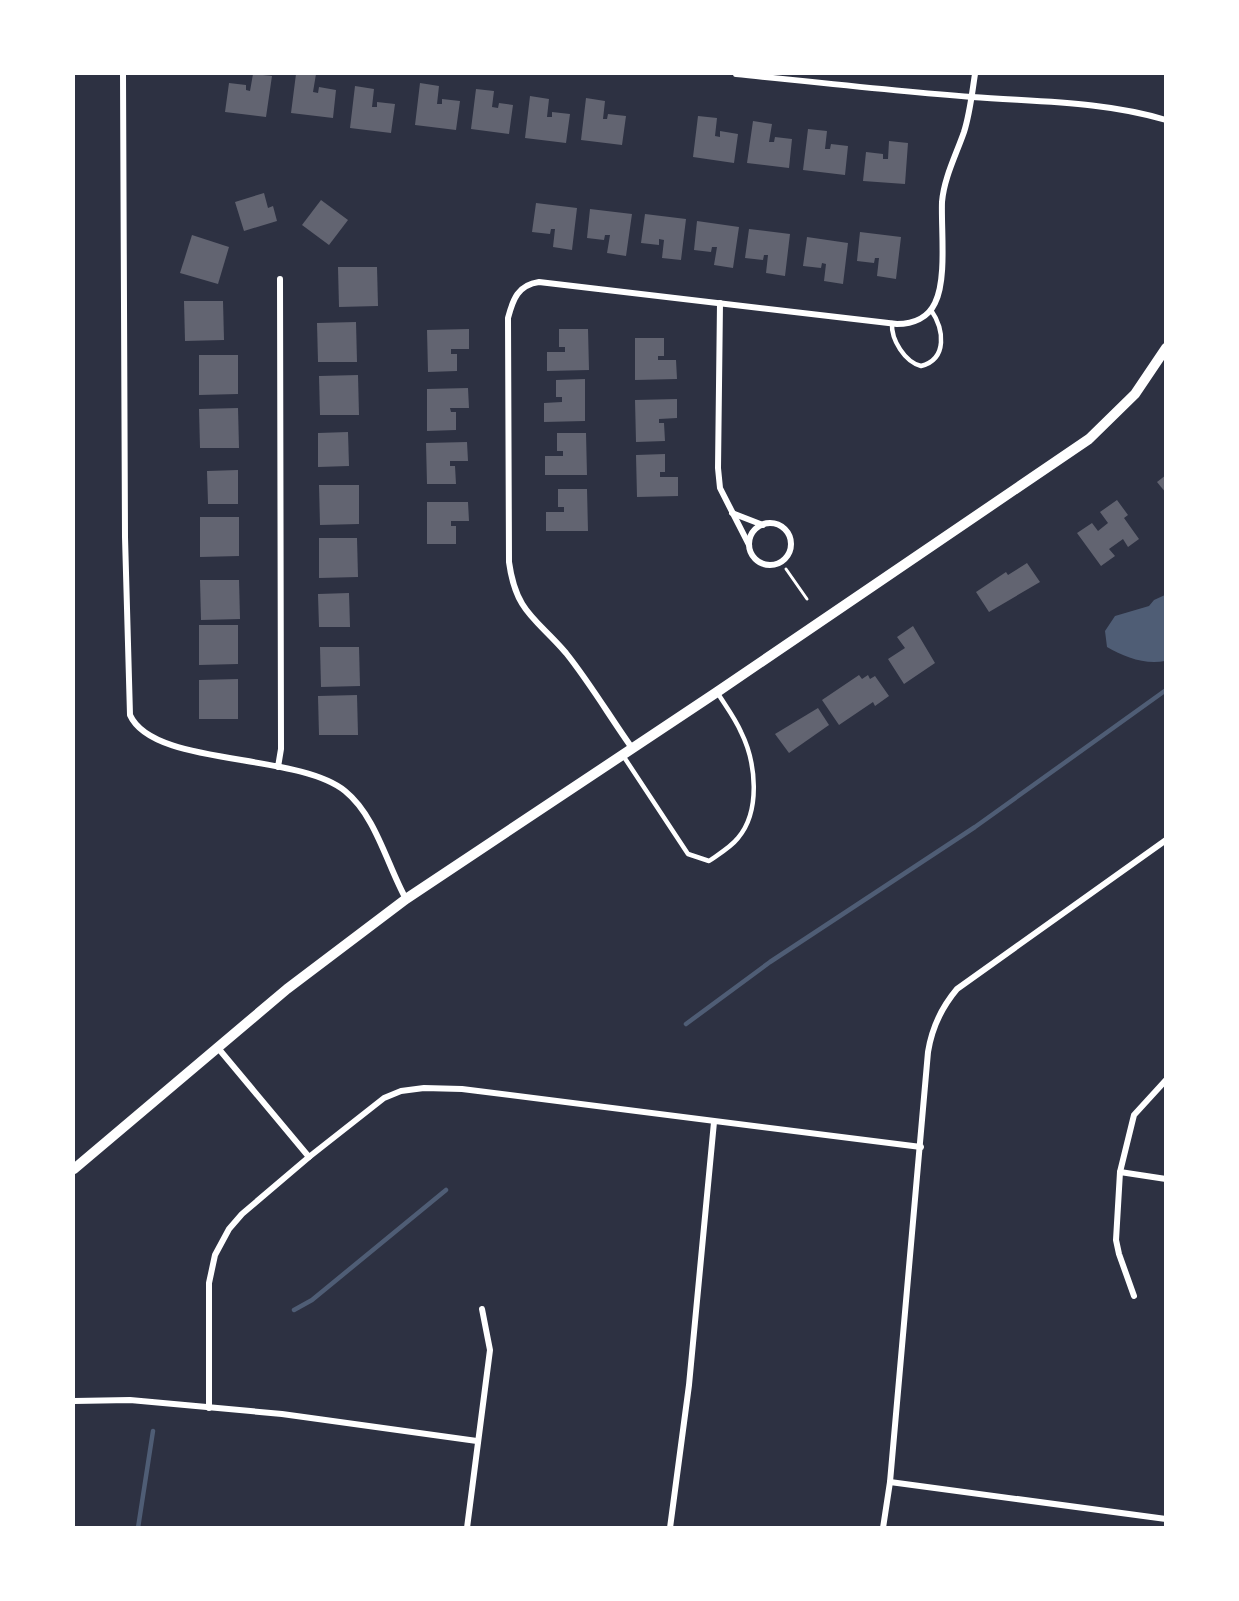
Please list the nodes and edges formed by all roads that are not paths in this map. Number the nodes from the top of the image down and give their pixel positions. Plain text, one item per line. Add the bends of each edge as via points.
1 (123, 74) edge
2 (736, 74) edge
3 (975, 74) edge
4 (972, 97) junction
5 (1166, 120) edge
6 (280, 279) dead end
7 (720, 303) junction
8 (931, 310) junction
9 (892, 323) junction
10 (1166, 348) edge
11 (731, 513) junction
12 (763, 525) junction
13 (749, 545) junction
14 (717, 692) junction
15 (627, 751) junction
16 (278, 767) junction
17 (1166, 840) edge
18 (406, 899) junction
19 (218, 1048) junction
20 (1166, 1080) edge
21 (714, 1122) junction
22 (921, 1147) junction
23 (309, 1157) junction
24 (74, 1169) edge
25 (1120, 1172) junction
26 (1166, 1179) edge
27 (1134, 1296) dead end
28 (482, 1309) dead end
29 (74, 1401) edge
30 (209, 1408) junction
31 (477, 1441) junction
32 (890, 1482) junction
33 (1166, 1519) edge
34 (467, 1527) edge
35 (670, 1527) edge
36 (883, 1527) edge

1 - 16 street via 129,715 144,735 173,746
2 - 4 street
3 - 4 street
4 - 5 street via 1070,103 1133,111
4 - 8 street via 942,200 939,291
6 - 16 street
7 - 9 street
7 - 11 street via 718,468 720,488
7 - 15 street via 538,282 521,288 508,318 512,584 531,619 566,654
8 - 9 street via 915,321
8 - 9 lane via 938,323 941,348 929,364 921,366 908,360 891,332
10 - 14 street via 1135,394 1089,439
11 - 12 street
11 - 13 street
12 - 13 street via 753,532
12 - 13 street via 776,524 787,532 791,544 786,558 774,565 760,562
14 - 15 street
14 - 15 lane via 742,733 750,765 753,807 738,839 709,861 688,854
15 - 18 street
16 - 18 street via 328,779 347,792 370,824
17 - 22 street via 957,989 944,1005 930,1036
18 - 19 street via 315,967
19 - 23 street
19 - 24 street
20 - 25 street via 1134,1115
21 - 22 street
21 - 23 street via 462,1089 424,1088 401,1090 384,1098
21 - 35 street via 689,1385
22 - 32 street
23 - 30 street via 242,1214 229,1228 215,1255 208,1283
25 - 26 street
25 - 27 street via 1116,1240
28 - 31 street via 490,1350
29 - 30 street via 130,1400
30 - 31 street
31 - 34 street
32 - 33 street
32 - 36 street

